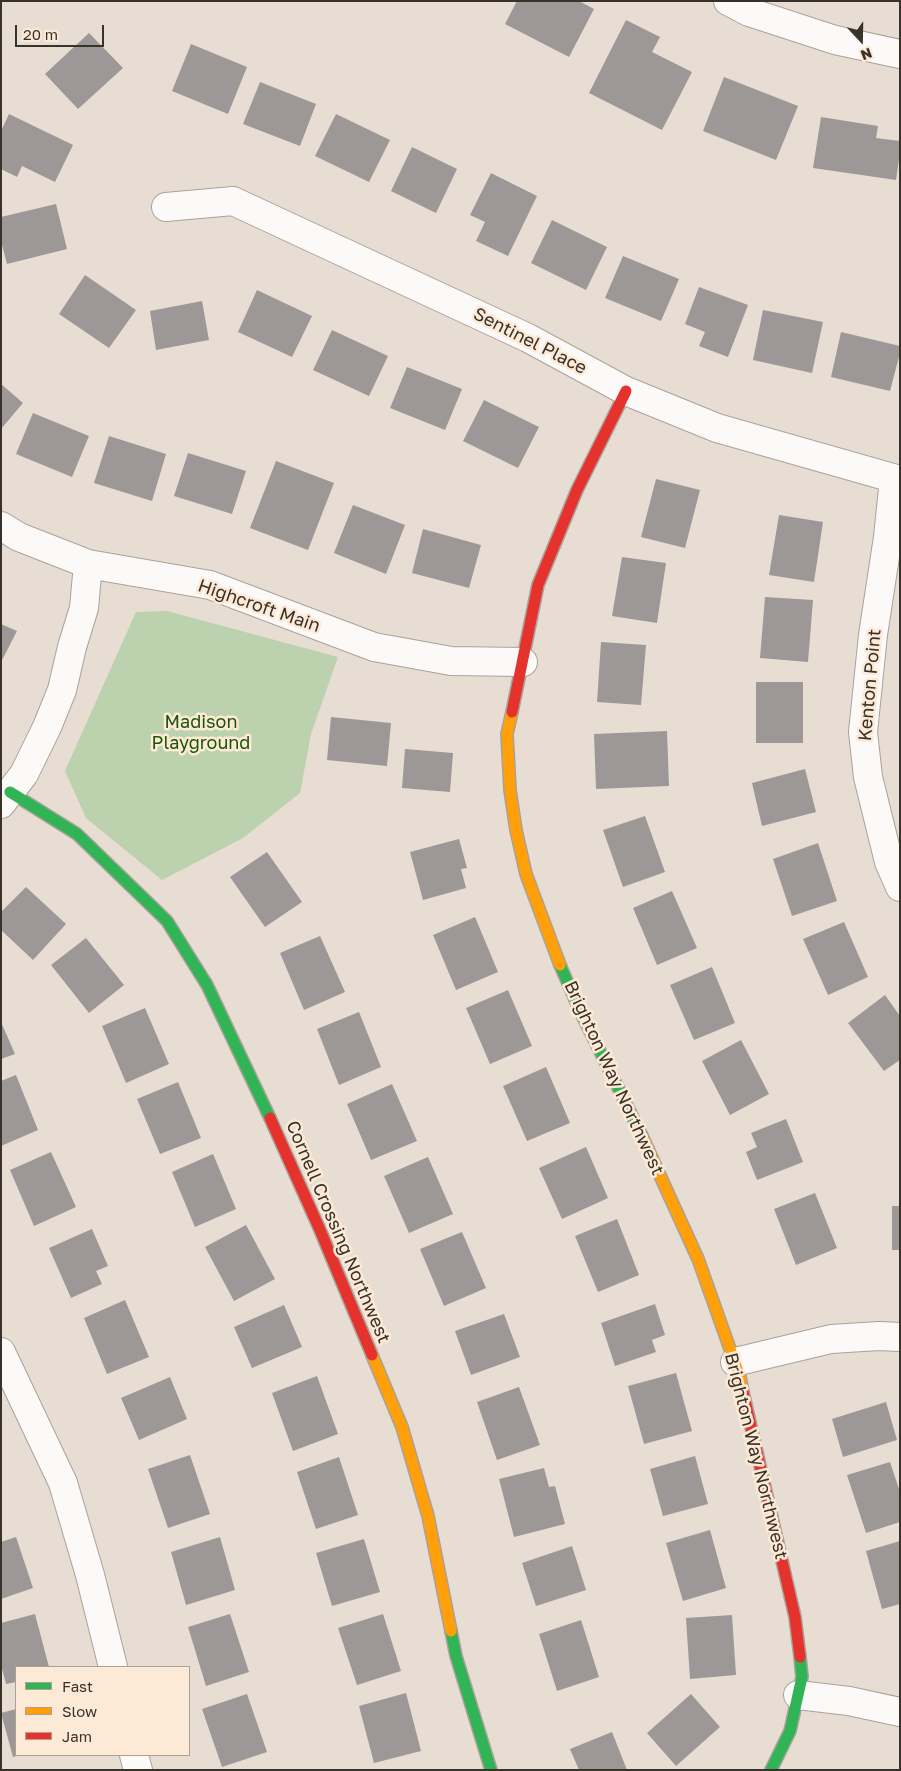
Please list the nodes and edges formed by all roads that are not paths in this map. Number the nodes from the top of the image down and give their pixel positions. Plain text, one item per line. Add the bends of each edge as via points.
1 (728, 1) edge
2 (900, 54) edge
3 (166, 206) dead end
4 (626, 391) junction
5 (897, 479) edge
6 (1, 526) edge
7 (88, 564) junction
8 (523, 662) junction
9 (6, 798) edge
10 (900, 887) edge
11 (900, 1337) edge
12 (1, 1352) edge
13 (734, 1362) junction
14 (113, 1666) edge
15 (798, 1695) junction
16 (900, 1712) edge
17 (134, 1756) edge
18 (138, 1770) edge
19 (491, 1770) edge
20 (771, 1770) edge

1 - 2 street via 749,12 835,40
3 - 4 street, Sentinel Place via 233,201 528,338
4 - 5 street, Sentinel Place via 717,428
4 - 8 street, Brighton Way Northwest via 577,490 538,585
5 - 10 street, Kenton Point via 873,635 863,732 868,777 889,862
6 - 7 street, Highcroft Main via 19,537
7 - 8 street, Highcroft Main via 210,585 374,647 451,661
7 - 9 street via 84,608 62,690 24,774
8 - 13 street, Brighton Way Northwest via 507,734 510,790 526,874 573,994 698,1259
9 - 19 street, Cornell Crossing Northwest via 77,834 167,921 208,986 316,1221 402,1427 428,1516 456,1656
11 - 13 street via 831,1339
12 - 14 street via 63,1483
13 - 15 street, Brighton Way Northwest via 795,1617 802,1677
15 - 16 street
15 - 20 street, Brighton Way Northwest via 790,1732
17 - 18 street

